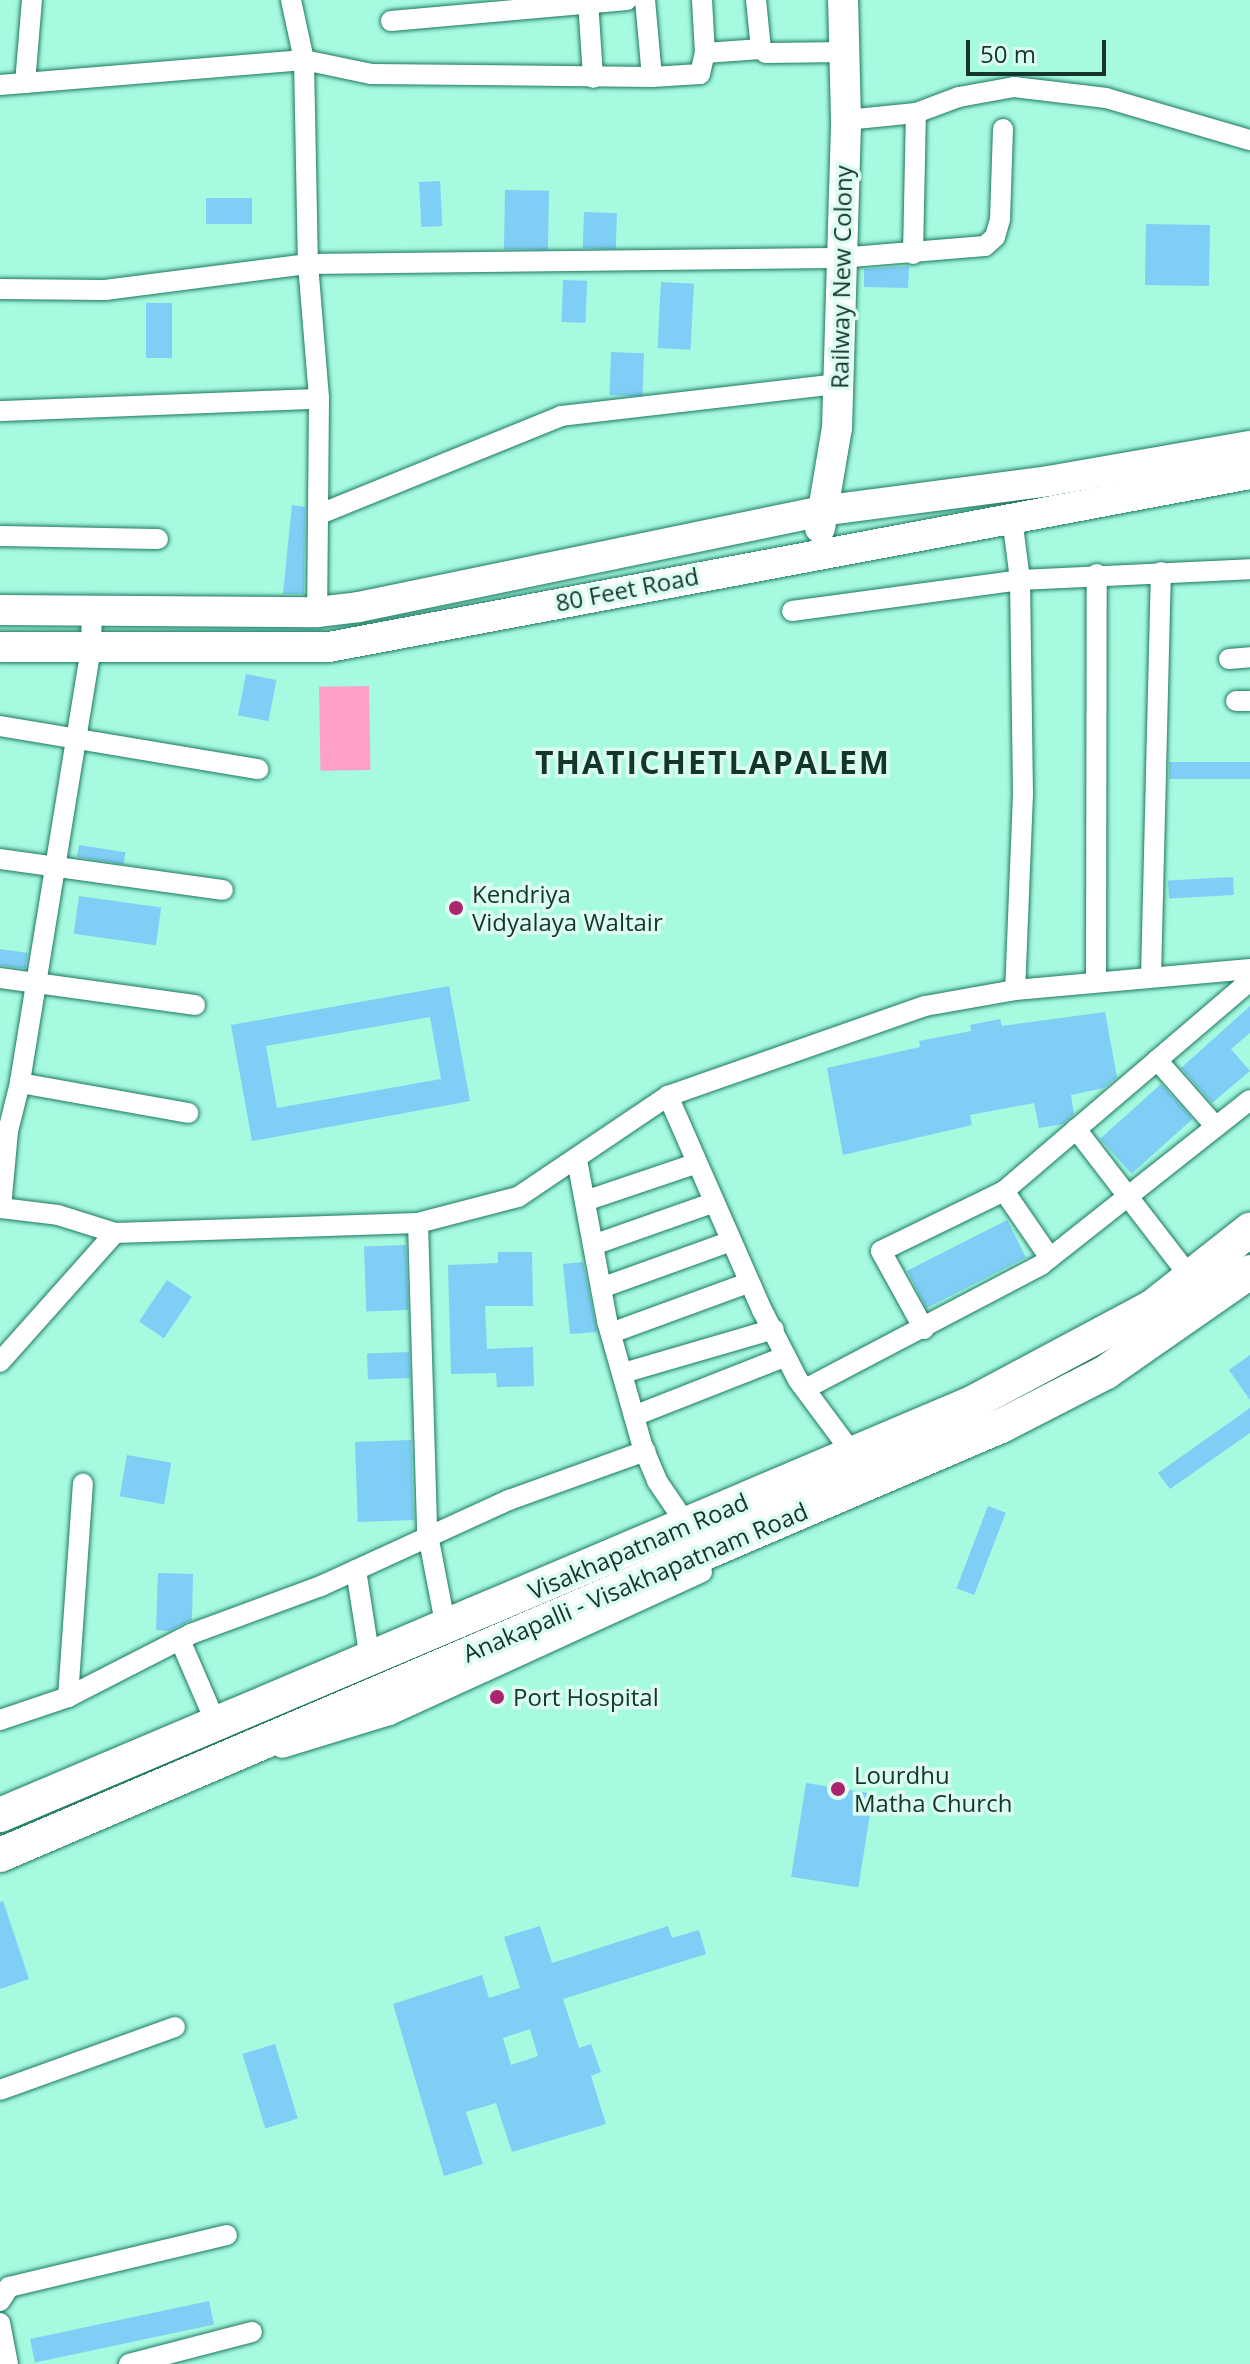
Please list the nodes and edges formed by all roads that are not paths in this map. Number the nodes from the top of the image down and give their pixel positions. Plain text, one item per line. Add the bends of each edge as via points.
1 (32, 0) edge
2 (291, 0) edge
3 (627, 0) edge
4 (645, 0) edge
5 (702, 0) edge
6 (756, 0) edge
7 (843, 0) edge
8 (588, 1) edge
9 (391, 21) dead end
10 (761, 49) junction
11 (846, 52) junction
12 (705, 53) junction
13 (310, 60) junction
14 (652, 77) junction
15 (593, 78) junction
16 (25, 83) junction
17 (0, 85) edge
18 (916, 113) junction
19 (846, 120) junction
20 (1003, 129) dead end
21 (1250, 140) edge
22 (913, 254) junction
23 (839, 258) junction
24 (308, 264) junction
25 (0, 289) edge
26 (839, 384) junction
27 (319, 399) junction
28 (0, 411) edge
29 (1250, 446) edge
30 (1250, 474) edge
31 (821, 511) junction
32 (320, 514) junction
33 (1012, 518) junction
34 (0, 536) edge
35 (158, 539) dead end
36 (818, 552) junction
37 (1250, 569) edge
38 (1161, 572) junction
39 (1097, 574) junction
40 (1020, 580) junction
41 (397, 600) junction
42 (92, 607) junction
43 (0, 610) edge
44 (792, 611) dead end
45 (317, 612) junction
46 (403, 633) junction
47 (0, 647) edge
48 (91, 648) junction
49 (1250, 657) edge
50 (1229, 659) dead end
51 (0, 726) edge
52 (73, 738) junction
53 (258, 769) dead end
54 (0, 859) edge
55 (57, 867) junction
56 (223, 890) dead end
57 (1250, 969) edge
58 (1151, 977) junction
59 (0, 978) edge
60 (1250, 981) edge
61 (1096, 982) junction
62 (36, 984) junction
63 (1015, 990) junction
64 (195, 1005) dead end
65 (1157, 1060) junction
66 (20, 1083) junction
67 (668, 1096) junction
68 (1250, 1100) edge
69 (188, 1113) dead end
70 (1216, 1127) junction
71 (1076, 1129) junction
72 (4, 1130) edge
73 (577, 1160) junction
74 (697, 1163) junction
75 (1004, 1191) junction
76 (1127, 1197) junction
77 (585, 1201) junction
78 (712, 1203) junction
79 (418, 1223) junction
80 (1250, 1230) edge
81 (115, 1233) junction
82 (729, 1242) junction
83 (593, 1245) junction
84 (1050, 1258) junction
85 (1250, 1272) edge
86 (1190, 1277) junction
87 (748, 1283) junction
88 (601, 1288) junction
89 (774, 1329) junction
90 (924, 1329) junction
91 (611, 1333) junction
92 (786, 1356) junction
93 (0, 1362) edge
94 (623, 1373) junction
95 (805, 1389) junction
96 (634, 1416) junction
97 (645, 1451) junction
98 (853, 1454) junction
99 (83, 1484) dead end
100 (687, 1525) junction
101 (428, 1538) junction
102 (356, 1570) junction
103 (446, 1628) junction
104 (180, 1640) junction
105 (370, 1659) junction
106 (68, 1697) junction
107 (0, 1720) edge
108 (216, 1723) junction
109 (43, 1796) junction
110 (0, 1806) edge
111 (0, 1815) edge
112 (0, 1855) edge
113 (175, 2027) dead end
114 (0, 2090) edge
115 (227, 2235) dead end
116 (0, 2301) edge
117 (0, 2323) edge
118 (252, 2332) dead end
119 (8, 2364) edge
120 (129, 2364) edge

1 - 16 street
2 - 13 street
3 - 8 street
4 - 14 street
5 - 12 street
6 - 10 street
7 - 11 street, Railway New Colony
8 - 9 street
8 - 15 street
10 - 11 street via 786,55
10 - 12 street
11 - 19 street, Railway New Colony
12 - 14 street via 700,74
13 - 15 street via 371,74
13 - 16 street
13 - 24 street
14 - 15 street
16 - 17 street
18 - 19 street
18 - 21 street via 959,97 1027,88 1106,98
18 - 22 street
19 - 23 street, Railway New Colony
20 - 22 street via 995,237 985,246
22 - 23 street
23 - 24 street
23 - 26 street, Railway New Colony
24 - 25 street via 105,290
24 - 27 street
26 - 31 street, Railway New Colony via 837,428
26 - 32 street via 561,416
27 - 28 street
27 - 32 street
29 - 31 street, 80 Feet Road via 1049,481
30 - 33 street, 80 Feet Road
31 - 36 street, Railway New Colony
31 - 41 street, 80 Feet Road
32 - 45 street
33 - 36 street, 80 Feet Road
33 - 40 street
34 - 35 street
36 - 46 street, 80 Feet Road
37 - 38 street
38 - 39 street
38 - 58 street
39 - 40 street
39 - 61 street
40 - 44 street
40 - 63 street via 1023,794
41 - 45 street, 80 Feet Road
41 - 46 street
42 - 43 street, 80 Feet Road
42 - 45 street, 80 Feet Road
42 - 48 street
46 - 48 street, 80 Feet Road via 329,647
47 - 48 street, 80 Feet Road
48 - 52 street
49 - 50 street
51 - 52 street
52 - 53 street
52 - 55 street
54 - 55 street
55 - 56 street
55 - 62 street
57 - 58 street
58 - 61 street
59 - 62 street
60 - 65 street
61 - 63 street
62 - 64 street
62 - 66 street
63 - 67 street via 925,1006
65 - 70 street
65 - 71 street
66 - 69 street
66 - 72 street
67 - 73 street
67 - 74 street
68 - 70 street
70 - 76 street
71 - 75 street
71 - 76 street
72 - 81 street via 1,1208 58,1215
73 - 77 street
73 - 79 street via 518,1197
74 - 77 street
74 - 78 street
75 - 84 street
75 - 90 street via 881,1251
76 - 84 street
76 - 86 street
77 - 83 street
78 - 82 street
78 - 83 street
79 - 81 street
79 - 101 street
80 - 86 main road, Visakhapatnam Road
81 - 93 street
82 - 87 street
82 - 88 street
83 - 88 street
84 - 90 street
85 - 112 main road, Anakapalli - Visakhapatnam Road via 1106,1372 908,1466
86 - 98 main road, Visakhapatnam Road via 1152,1307 1057,1361
87 - 89 street
87 - 91 street
88 - 91 street
89 - 92 street
89 - 94 street
90 - 95 street via 875,1348
91 - 94 street
92 - 95 street
92 - 96 street
94 - 96 street
95 - 98 street
96 - 97 street
97 - 100 street
97 - 101 street via 509,1500
98 - 100 main road, Visakhapatnam Road
99 - 106 street
100 - 103 main road, Visakhapatnam Road
101 - 102 street
101 - 103 street
102 - 104 street
102 - 105 street
103 - 105 main road, Visakhapatnam Road
104 - 106 street
104 - 108 street
105 - 108 main road, Visakhapatnam Road
106 - 107 street
108 - 109 main road, Visakhapatnam Road
109 - 110 street
109 - 111 main road, Visakhapatnam Road
113 - 114 street
115 - 116 street via 9,2287
117 - 119 street
118 - 120 street

